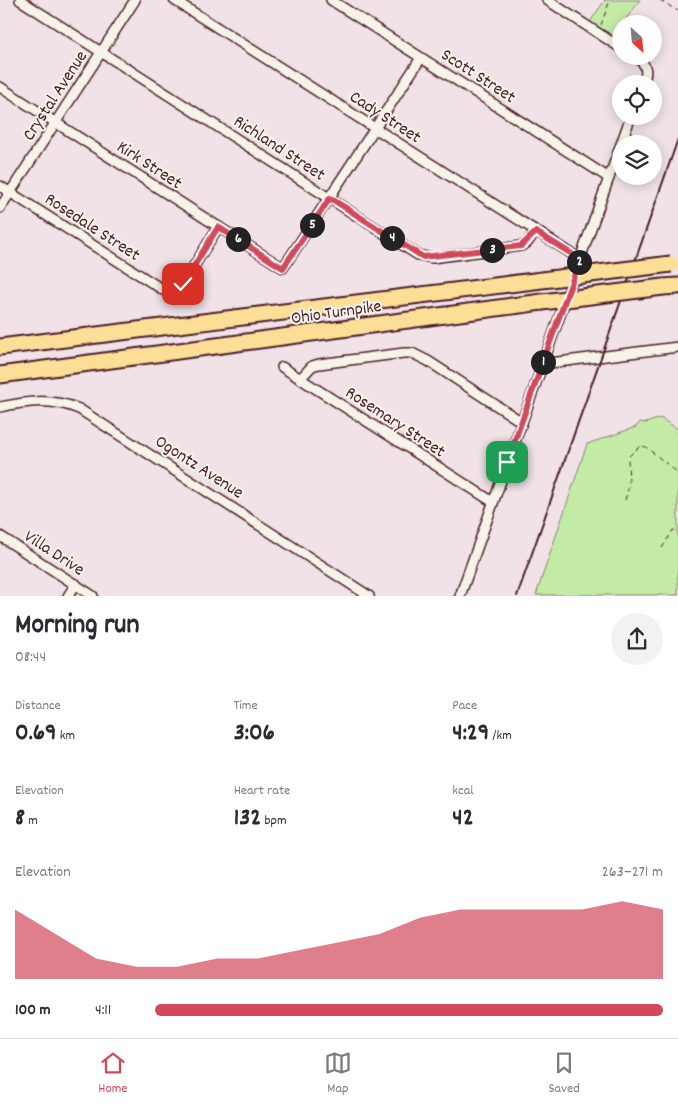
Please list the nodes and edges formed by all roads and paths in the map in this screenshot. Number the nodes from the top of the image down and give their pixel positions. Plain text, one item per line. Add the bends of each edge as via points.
1 (20, 0) edge
2 (135, 0) edge
3 (174, 0) edge
4 (331, 0) edge
5 (547, 0) edge
6 (610, 0) edge
7 (660, 0) edge
8 (678, 11) edge
9 (597, 32) junction
10 (612, 42) edge
11 (101, 52) junction
12 (421, 58) junction
13 (0, 87) edge
14 (56, 122) junction
15 (628, 125) edge
16 (375, 128) junction
17 (609, 178) junction
18 (0, 186) edge
19 (10, 192) junction
20 (330, 198) junction
21 (0, 208) edge
22 (218, 227) junction
23 (536, 232) junction
24 (580, 259) junction
25 (675, 264) edge
26 (670, 286) edge
27 (0, 347) edge
28 (678, 347) edge
29 (542, 364) junction
30 (282, 367) dead end
31 (0, 375) edge
32 (300, 379) junction
33 (0, 407) edge
34 (522, 422) junction
35 (678, 473) edge
36 (625, 500) dead end
37 (493, 502) junction
38 (678, 531) edge
39 (0, 536) edge
40 (662, 548) dead end
41 (76, 584) junction
42 (68, 596) edge
43 (93, 596) edge
44 (370, 596) edge
45 (460, 596) edge

1 - 11 street, Richland Street
2 - 11 street, Crystal Avenue
3 - 16 street, Cady Street
4 - 12 street, Scott Street
5 - 9 street
6 - 9 path
7 - 8 path
9 - 10 street
11 - 14 street, Crystal Avenue
11 - 20 street, Richland Street
12 - 16 street
12 - 17 street, Scott Street
13 - 14 street, Kirk Street
14 - 19 street, Crystal Avenue
14 - 22 street, Kirk Street
15 - 17 street
16 - 20 street
16 - 23 street, Cady Street
17 - 24 street
18 - 19 street, Rosedale Street
19 - 21 street, Crystal Avenue
19 - 22 street, Rosedale Street via 168,293 183,284
20 - 22 street, Kirk Street via 283,268
20 - 23 street, Richland Street via 423,257 521,246
23 - 24 street, Cady Street
24 - 29 street
25 - 27 highway, Ohio Turnpike, bridge
26 - 31 highway, Ohio Turnpike, bridge
28 - 29 street
29 - 34 street
30 - 32 street, Rosemary Street
32 - 34 street via 312,366 319,364 412,353
32 - 37 street, Rosemary Street
33 - 44 street, Ogontz Avenue via 42,401 61,402 79,408
34 - 37 street
35 - 36 path via 646,446 640,446 628,457 629,486
37 - 45 street
38 - 40 path via 673,530
39 - 41 street, Villa Drive
41 - 42 street
41 - 43 street, Villa Drive

